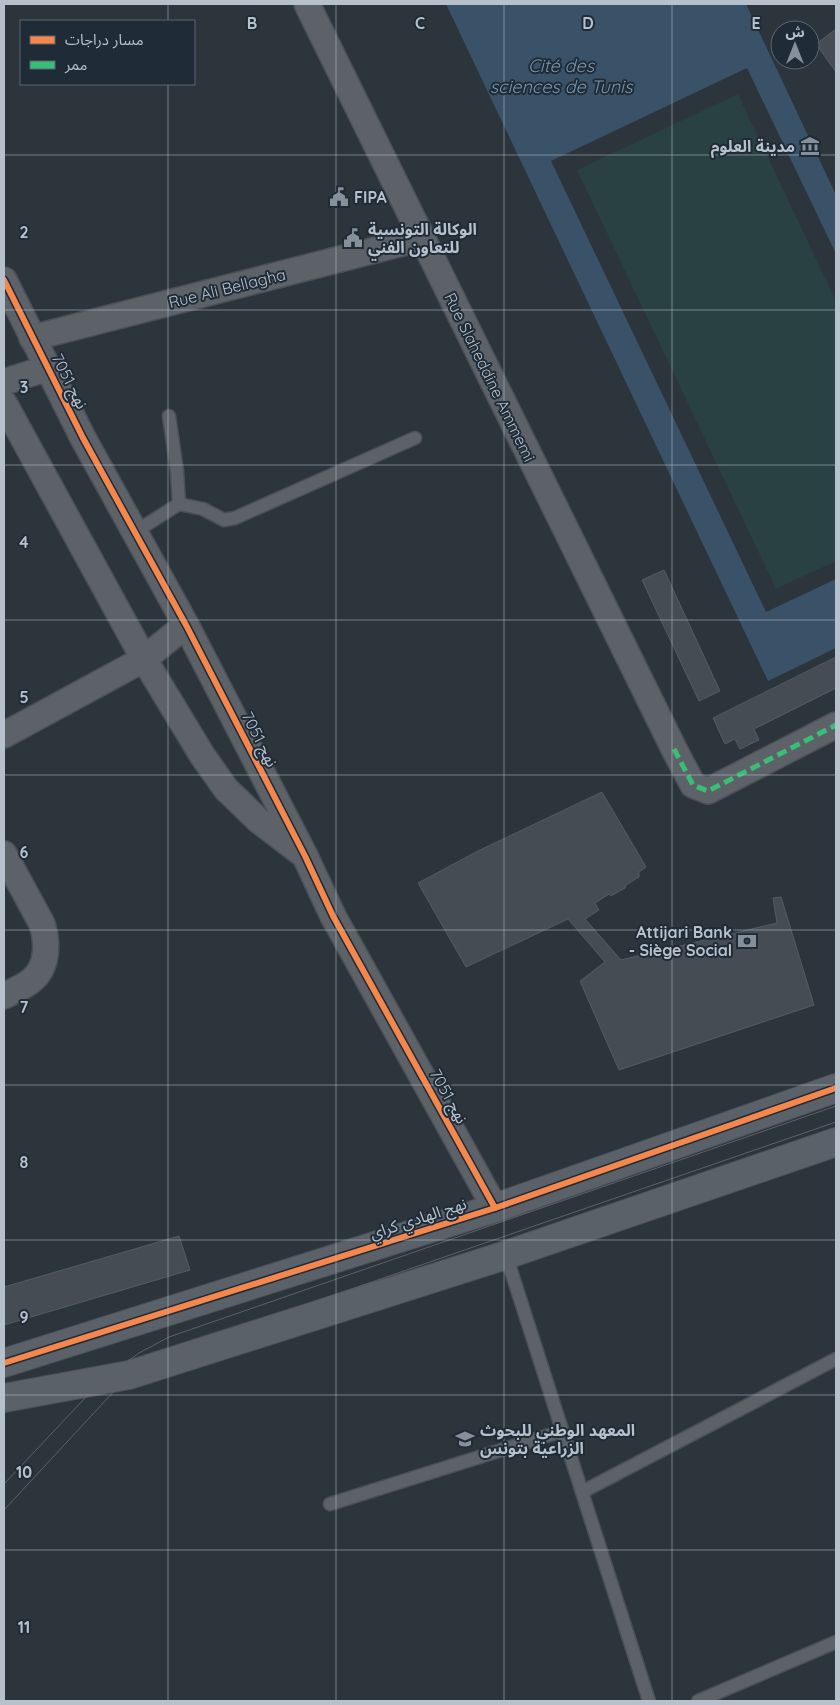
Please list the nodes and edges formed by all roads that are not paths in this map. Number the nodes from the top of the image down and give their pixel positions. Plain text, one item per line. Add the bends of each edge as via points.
1 (307, 4) edge
2 (422, 238) junction
3 (4, 280) edge
4 (32, 338) junction
5 (48, 368) junction
6 (4, 382) edge
7 (4, 403) edge
8 (169, 416) dead end
9 (415, 438) dead end
10 (179, 504) junction
11 (135, 532) junction
12 (186, 626) junction
13 (144, 659) junction
14 (836, 725) edge
15 (4, 735) edge
16 (4, 854) edge
17 (305, 856) junction
18 (4, 996) edge
19 (836, 1088) edge
20 (836, 1142) edge
21 (495, 1208) junction
22 (506, 1255) junction
23 (836, 1359) edge
24 (4, 1363) edge
25 (4, 1398) edge
26 (562, 1431) junction
27 (582, 1492) junction
28 (330, 1504) dead end
29 (836, 1642) edge
30 (649, 1701) edge
31 (698, 1701) edge

1 - 2 street, Rue Slaheddine Ammemi
2 - 4 street, Rue Ali Bellagha
2 - 14 street, Rue Slaheddine Ammemi via 693,785 708,791
3 - 4 street, نهج 7051
4 - 5 street, نهج 7051
5 - 6 street
5 - 11 street, نهج 7051
7 - 13 street
8 - 10 lane
9 - 10 lane via 235,518 224,520 203,509
10 - 11 lane
11 - 12 street, نهج 7051
12 - 13 street
12 - 17 street, نهج 7051
13 - 15 street
13 - 17 street via 226,790 258,820
16 - 18 street via 42,924 46,944 44,962 36,976
17 - 21 street, نهج 7051 via 333,916
19 - 21 street, نهج الهادي كراي
20 - 22 street
21 - 24 street, نهج الهادي كراي
22 - 25 street via 129,1375
22 - 26 lane
23 - 27 lane
26 - 27 lane
26 - 28 lane
27 - 30 lane
29 - 31 lane

